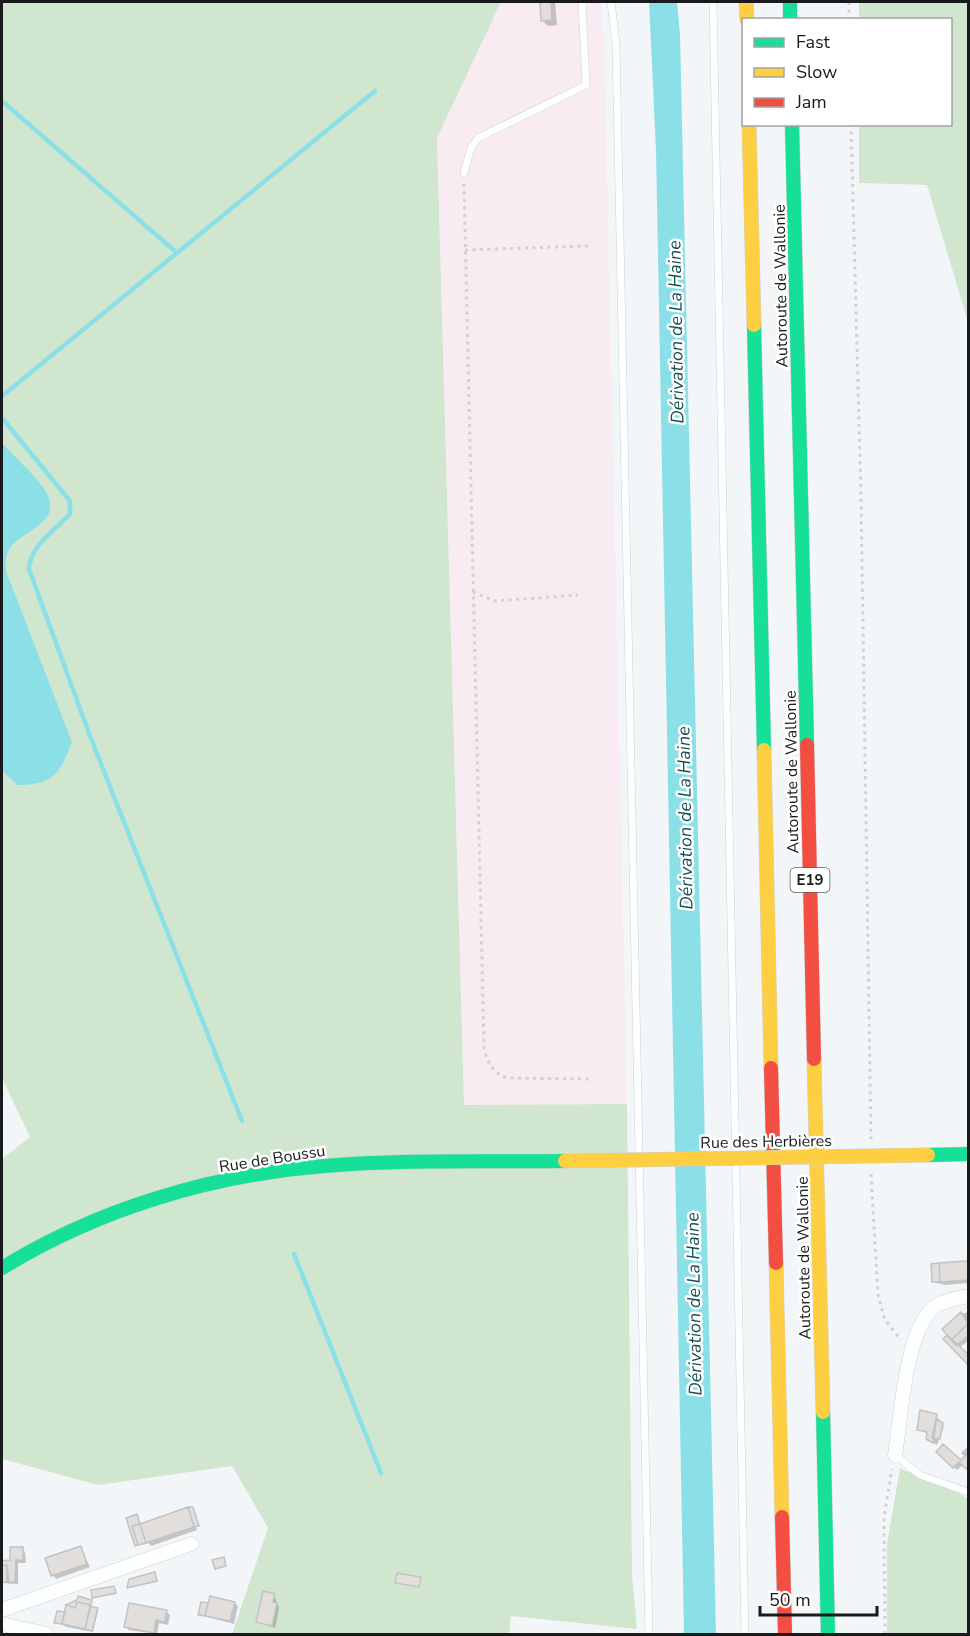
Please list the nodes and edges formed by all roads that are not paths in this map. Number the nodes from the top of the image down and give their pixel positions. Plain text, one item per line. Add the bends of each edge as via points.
1 (582, 2) edge
2 (611, 2) edge
3 (712, 2) edge
4 (746, 2) edge
5 (789, 2) edge
6 (747, 18) edge
7 (790, 18) edge
8 (749, 126) edge
9 (792, 126) edge
10 (464, 173) road end
11 (969, 1154) edge
12 (565, 1161) joint
13 (2, 1268) edge
14 (969, 1296) edge
15 (895, 1455) joint
16 (969, 1492) edge
17 (190, 1544) dead end
18 (2, 1610) edge
19 (2, 1624) edge
20 (46, 1635) edge
21 (649, 1635) edge
22 (745, 1635) edge
23 (785, 1635) edge
24 (828, 1635) edge

1 - 10 lane via 586,85 478,138
2 - 21 lane via 616,68
3 - 22 lane
4 - 6 main road
5 - 7 main road
8 - 23 main road, Autoroute de Wallonie / E19
9 - 24 main road, Autoroute de Wallonie / E19
11 - 12 main road, Rue des Herbières, bridge
12 - 13 main road, Rue de Boussu via 336,1165 198,1186 100,1215 53,1236
14 - 15 street via 938,1305 927,1314 912,1348
15 - 16 lane via 920,1475
17 - 18 street
19 - 20 street

